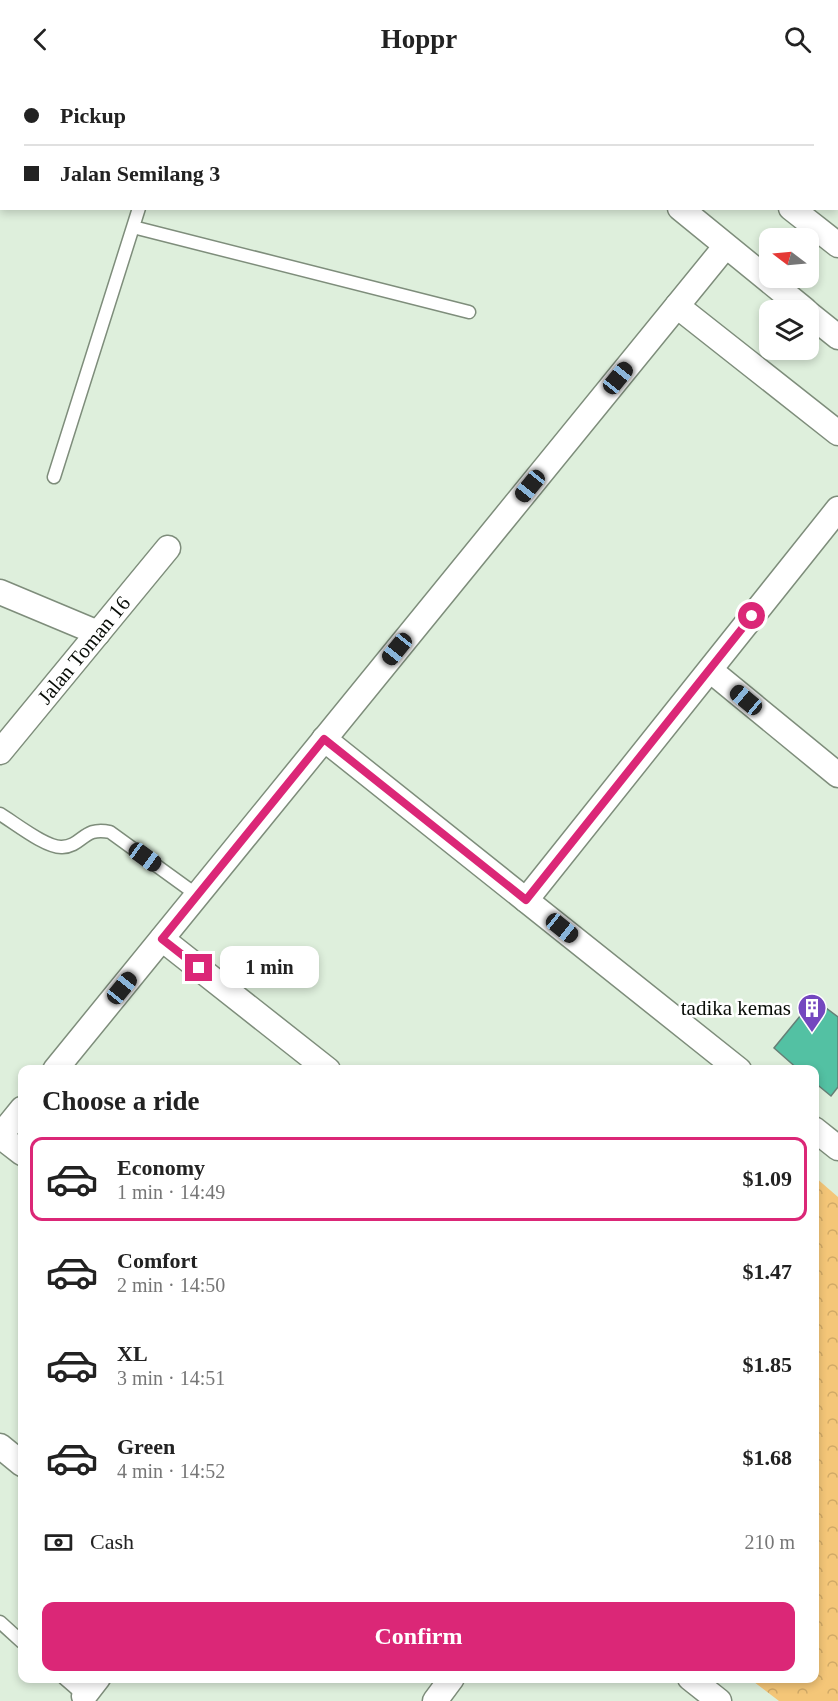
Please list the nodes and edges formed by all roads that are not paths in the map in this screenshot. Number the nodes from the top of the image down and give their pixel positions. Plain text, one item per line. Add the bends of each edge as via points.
1 (138, 210) edge
2 (682, 210) edge
3 (794, 210) edge
4 (133, 227) junction
5 (838, 245) edge
6 (725, 247) junction
7 (792, 300) edge
8 (677, 306) junction
9 (469, 312) dead end
10 (819, 322) edge
11 (838, 337) edge
12 (838, 433) edge
13 (54, 477) dead end
14 (838, 509) edge
15 (168, 548) dead end
16 (0, 592) edge
17 (98, 633) junction
18 (710, 670) junction
19 (324, 739) junction
20 (0, 752) edge
21 (838, 775) edge
22 (0, 814) edge
23 (196, 895) junction
24 (526, 900) junction
25 (162, 939) junction
26 (59, 1065) edge
27 (322, 1065) edge
28 (730, 1065) edge
29 (18, 1114) edge
30 (819, 1134) edge
31 (0, 1136) edge
32 (838, 1148) edge
33 (18, 1150) edge
34 (0, 1446) edge
35 (18, 1461) edge
36 (0, 1622) edge
37 (18, 1638) edge
38 (74, 1683) edge
39 (448, 1683) edge
40 (91, 1692) edge
41 (435, 1701) edge

1 - 4 lane
2 - 6 street
3 - 5 street
4 - 9 lane
4 - 13 lane
6 - 7 street
6 - 8 street
8 - 12 street
8 - 19 street
10 - 11 street
14 - 18 street
15 - 17 street, Jalan Toman 16
16 - 17 street
17 - 20 street, Jalan Toman 16
18 - 21 street
18 - 24 street
19 - 23 street
19 - 24 street
22 - 23 lane via 52,846 64,848 93,830 110,832
23 - 25 street
24 - 28 street
25 - 26 street
25 - 27 street
29 - 31 street
30 - 32 street
31 - 33 street
34 - 35 street
36 - 37 lane
38 - 40 lane
39 - 41 street

